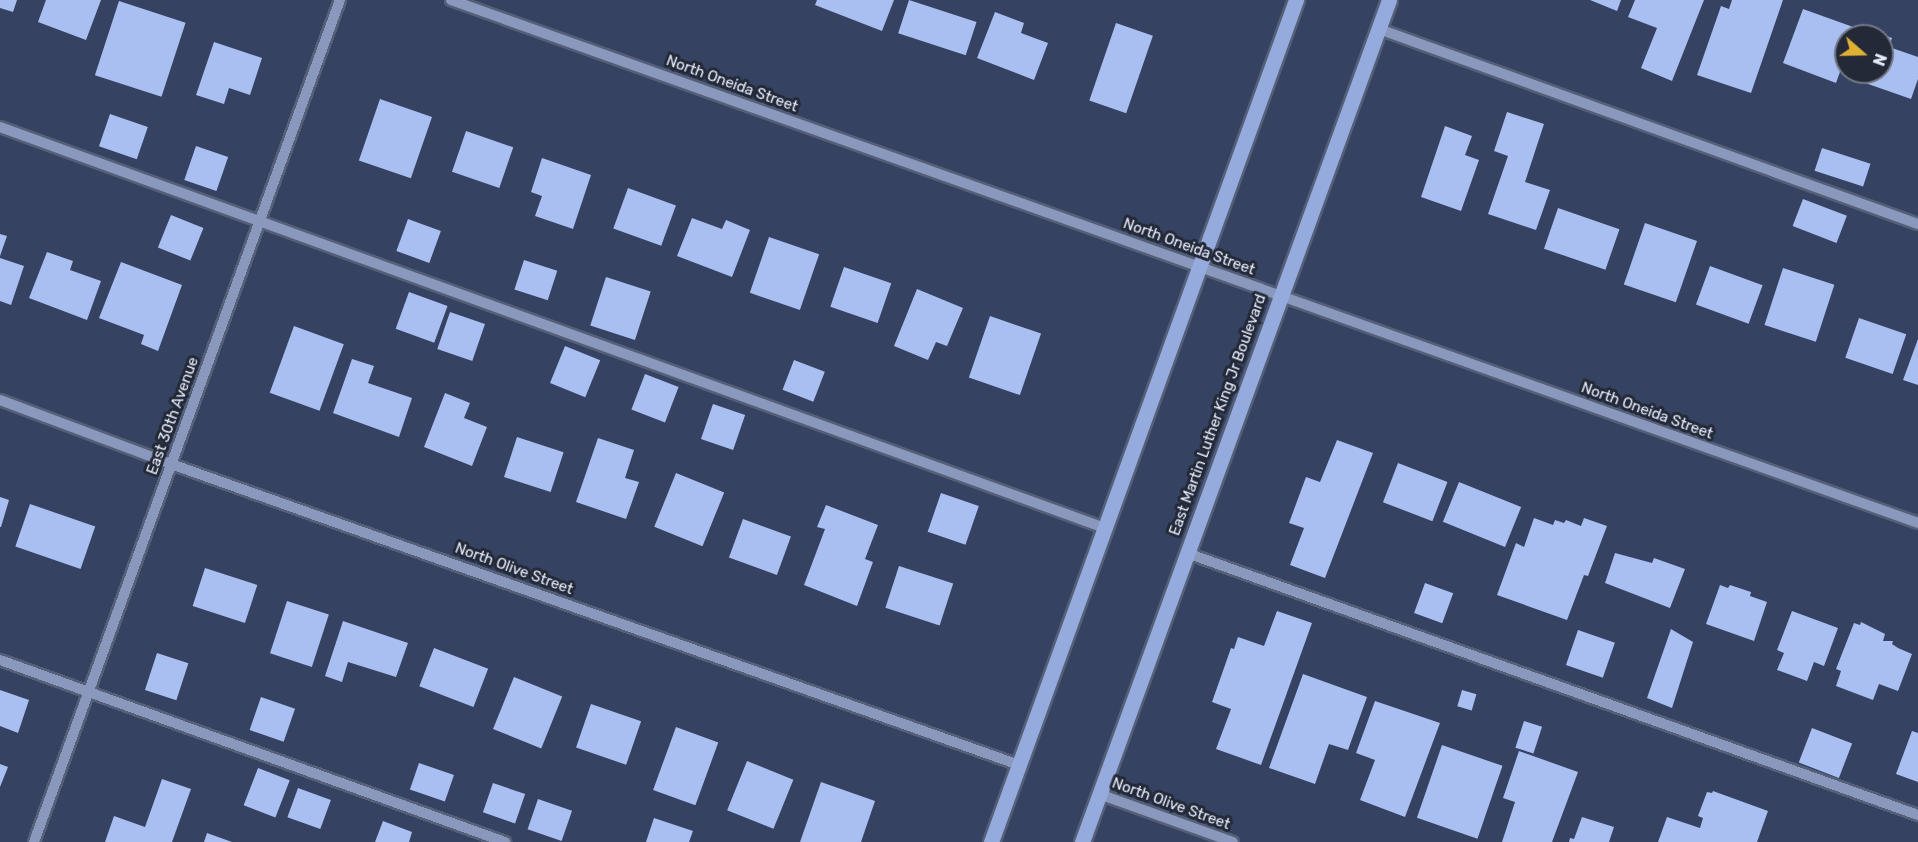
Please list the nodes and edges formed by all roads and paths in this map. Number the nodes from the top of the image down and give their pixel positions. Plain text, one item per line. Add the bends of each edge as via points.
1 (340, 0) edge
2 (451, 0) edge
3 (1296, 0) edge
4 (1389, 0) edge
5 (1379, 29) junction
6 (0, 127) edge
7 (260, 221) junction
8 (1918, 224) edge
9 (1201, 267) junction
10 (1281, 296) junction
11 (0, 400) edge
12 (171, 464) junction
13 (1918, 524) edge
14 (1105, 528) junction
15 (1187, 553) junction
16 (0, 660) edge
17 (89, 692) junction
18 (1019, 765) junction
19 (1100, 794) junction
20 (1918, 814) edge
21 (34, 842) edge
22 (505, 842) edge
23 (991, 842) edge
24 (1082, 842) edge
25 (1233, 842) edge

1 - 7 street, East 30th Avenue
2 - 9 street, North Oneida Street
3 - 9 main road
4 - 5 main road, East Martin Luther King Jr Boulevard
5 - 8 street
5 - 10 main road, East Martin Luther King Jr Boulevard
6 - 7 street
7 - 12 street, East 30th Avenue
7 - 14 street
9 - 10 street, North Oneida Street
9 - 14 main road
10 - 13 street, North Oneida Street
10 - 15 main road, East Martin Luther King Jr Boulevard
11 - 12 street, North Olive Street
12 - 17 street, East 30th Avenue
12 - 18 street, North Olive Street
14 - 18 main road
15 - 19 main road, East Martin Luther King Jr Boulevard
15 - 20 street
16 - 17 street
17 - 21 street, East 30th Avenue
17 - 22 street
18 - 23 main road
19 - 24 main road, East Martin Luther King Jr Boulevard
19 - 25 street, North Olive Street

